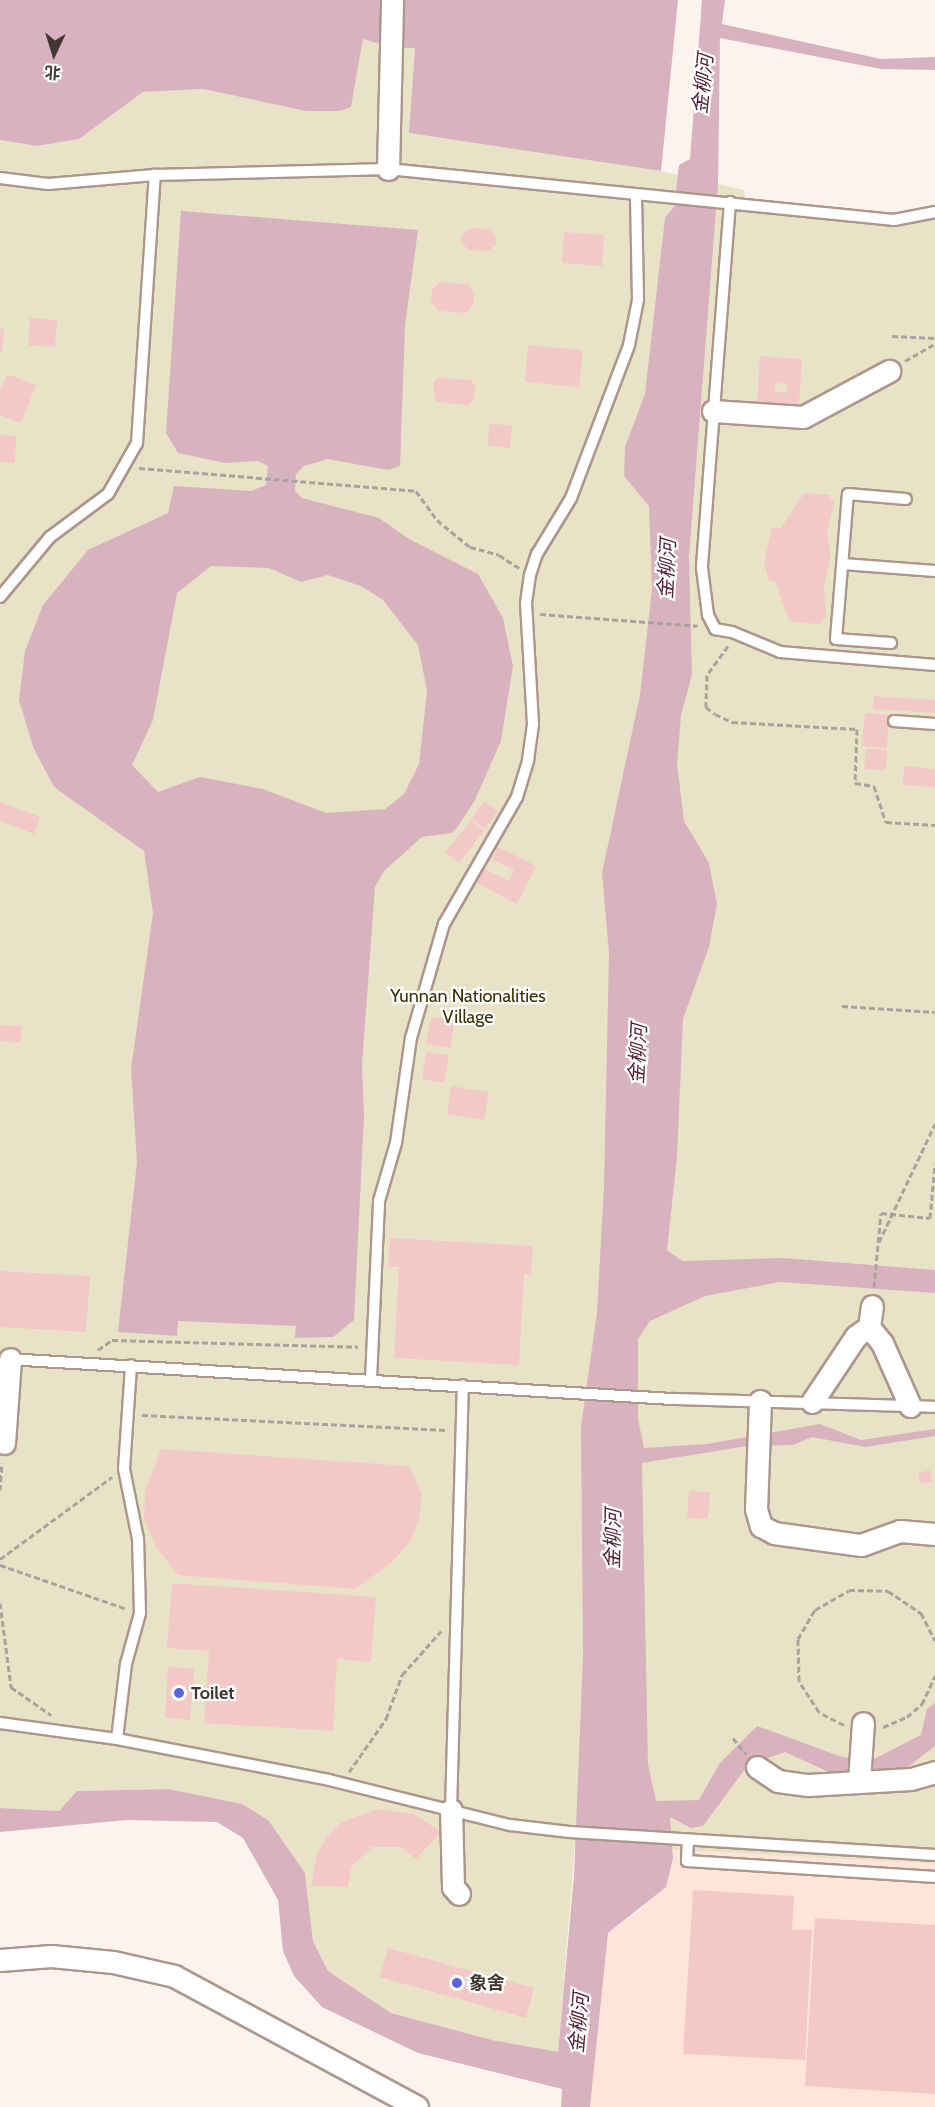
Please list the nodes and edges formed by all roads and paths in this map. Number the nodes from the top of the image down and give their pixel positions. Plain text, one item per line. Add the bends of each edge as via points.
1 (392, 0) edge
2 (388, 169) junction
3 (155, 175) junction
4 (0, 178) edge
5 (636, 196) junction
6 (726, 202) junction
7 (935, 212) edge
8 (892, 336) dead end
9 (935, 338) edge
10 (935, 344) edge
11 (889, 371) joint
12 (713, 411) junction
13 (126, 466) junction
14 (906, 499) dead end
15 (843, 564) junction
16 (935, 571) edge
17 (530, 575) junction
18 (0, 597) edge
19 (527, 613) junction
20 (693, 626) dead end
21 (739, 635) junction
22 (836, 639) junction
23 (891, 643) dead end
24 (835, 658) junction
25 (935, 664) edge
26 (894, 721) dead end
27 (935, 724) edge
28 (935, 825) edge
29 (842, 1006) dead end
30 (935, 1012) edge
31 (935, 1124) edge
32 (935, 1164) edge
33 (892, 1214) junction
34 (878, 1244) junction
35 (872, 1306) joint
36 (869, 1327) junction
37 (372, 1347) junction
38 (5, 1359) edge
39 (80, 1363) junction
40 (131, 1365) junction
41 (371, 1379) junction
42 (463, 1385) junction
43 (760, 1401) junction
44 (812, 1402) junction
45 (910, 1406) junction
46 (935, 1407) edge
47 (128, 1415) junction
48 (462, 1431) junction
49 (4, 1443) joint
50 (124, 1469) junction
51 (0, 1490) edge
52 (935, 1534) edge
53 (0, 1559) edge
54 (0, 1565) edge
55 (0, 1603) edge
56 (140, 1613) junction
57 (456, 1613) junction
58 (935, 1641) edge
59 (935, 1676) edge
60 (0, 1723) edge
61 (862, 1726) junction
62 (76, 1734) junction
63 (117, 1739) junction
64 (757, 1767) dead end
65 (860, 1771) junction
66 (935, 1772) edge
67 (341, 1784) junction
68 (451, 1810) junction
69 (688, 1839) junction
70 (935, 1855) edge
71 (935, 1877) edge
72 (459, 1894) dead end
73 (0, 1960) edge
74 (417, 2107) edge

1 - 2 street
2 - 3 lane
2 - 5 lane
3 - 4 lane via 48,184
3 - 13 lane via 138,443
5 - 6 lane
5 - 17 lane via 638,300 629,345 571,498 537,554
6 - 7 lane via 894,220
6 - 12 lane
8 - 9 path
10 - 11 path
11 - 12 street via 803,417
12 - 21 lane via 703,597 715,629
13 - 17 path via 416,491 437,520 470,548 499,555
13 - 18 lane via 108,494 50,537
14 - 15 lane via 848,494
15 - 16 lane
15 - 22 lane
17 - 19 lane
19 - 20 path
19 - 37 lane via 533,724 528,760 517,797 444,924 411,1038 396,1143 380,1201
21 - 24 lane via 780,652
21 - 28 path via 707,675 706,707 732,722 858,729 855,783 874,786 886,822
22 - 23 lane
22 - 24 lane
24 - 25 lane
26 - 27 lane
29 - 30 path
31 - 33 path
32 - 33 path via 930,1218
33 - 34 path
33 - 34 path via 881,1213
34 - 35 path
35 - 36 street
36 - 44 street via 856,1336
36 - 45 street via 882,1343
37 - 39 path via 112,1340
37 - 41 lane
38 - 39 lane
38 - 49 street
39 - 40 lane
40 - 41 lane
40 - 47 lane
41 - 42 lane
42 - 43 lane
42 - 48 lane
43 - 44 lane
43 - 52 street via 756,1509 761,1526 774,1533 861,1545 900,1531
44 - 45 lane
45 - 46 lane
47 - 48 path
47 - 50 lane
48 - 57 lane
49 - 51 path
50 - 53 path
50 - 56 lane via 138,1539
54 - 56 path
55 - 62 path via 11,1687
56 - 63 lane via 126,1664
57 - 67 path via 402,1676 386,1719
57 - 68 lane
58 - 61 path via 921,1612 888,1591 849,1590 815,1610 798,1640 799,1681 819,1712 835,1722
59 - 61 path via 922,1704 907,1717 890,1726
60 - 62 lane
61 - 65 street
62 - 63 lane
63 - 67 lane
64 - 65 street via 778,1781 808,1785
65 - 66 street via 911,1779
67 - 68 lane
68 - 69 lane via 510,1825
68 - 72 street via 453,1887
69 - 70 lane
69 - 71 lane via 687,1861
73 - 74 street via 51,1956 113,1962 174,1976

